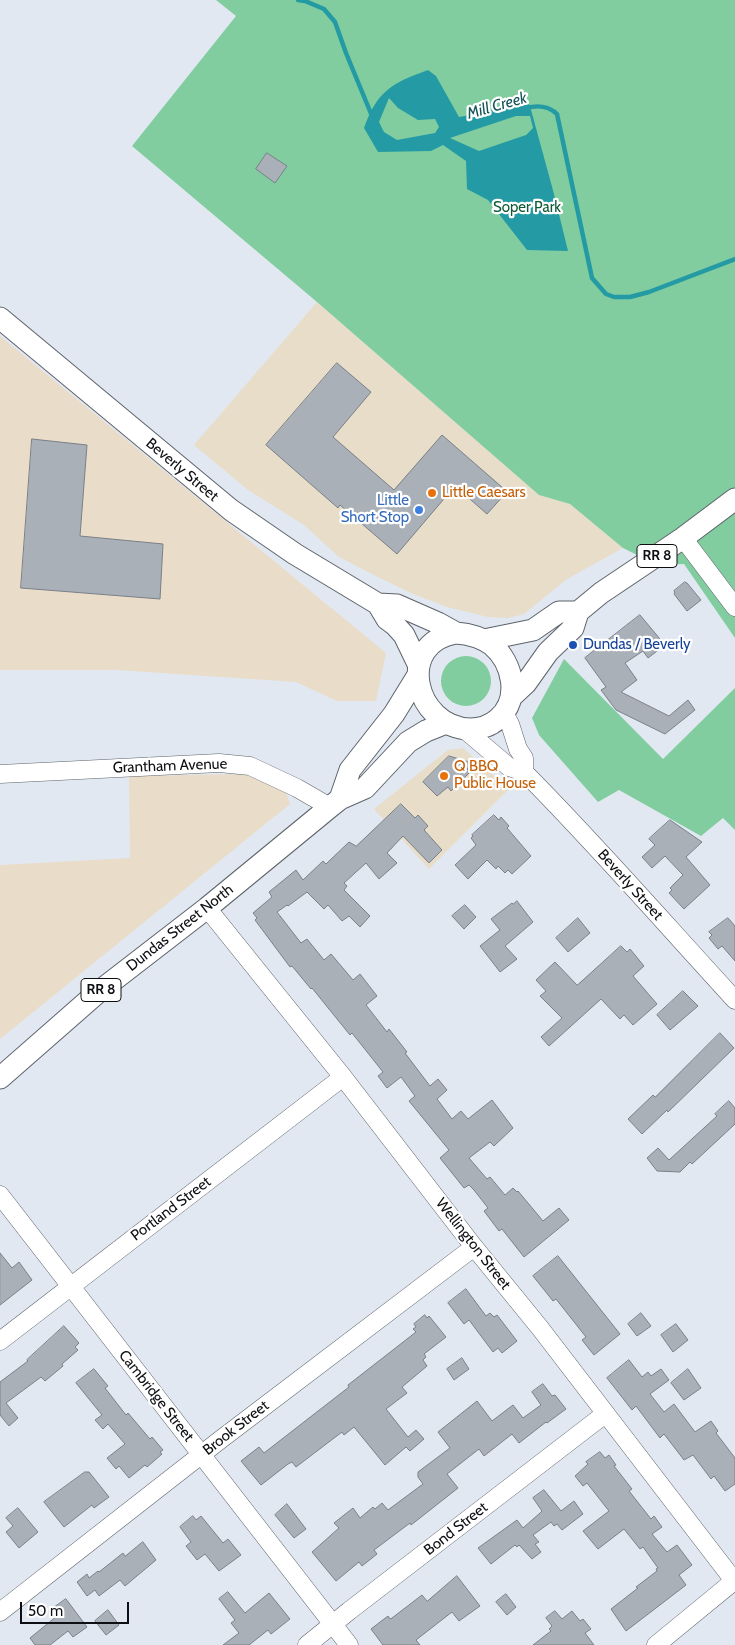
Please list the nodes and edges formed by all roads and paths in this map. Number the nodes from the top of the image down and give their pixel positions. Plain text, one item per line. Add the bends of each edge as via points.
1 (0, 318) edge
2 (735, 499) edge
3 (683, 538) junction
4 (378, 604) junction
5 (735, 607) edge
6 (578, 612) junction
7 (456, 633) junction
8 (484, 640) junction
9 (419, 670) junction
10 (507, 705) junction
11 (455, 726) junction
12 (524, 772) junction
13 (0, 774) edge
14 (335, 803) junction
15 (207, 908) junction
16 (735, 1000) edge
17 (343, 1077) junction
18 (0, 1078) edge
19 (0, 1195) edge
20 (474, 1247) junction
21 (72, 1286) junction
22 (0, 1341) edge
23 (605, 1414) junction
24 (202, 1455) junction
25 (735, 1582) edge
26 (0, 1612) edge
27 (333, 1625) junction
28 (307, 1645) edge
29 (349, 1645) edge
30 (656, 1645) edge

1 - 4 main road, Beverly Street via 230,510
2 - 3 main road, RR 8
3 - 5 street
3 - 6 main road, RR 8
4 - 7 main road, Beverly Street via 397,604
4 - 9 main road, Beverly Street via 387,619 404,635
6 - 8 main road via 559,612 532,630
6 - 10 main road, RR 8 via 573,628 548,652
7 - 8 main road
7 - 9 main road via 432,643 422,657
8 - 10 main road via 499,652 508,669 512,687
9 - 11 main road via 419,684 426,702 438,717
9 - 14 main road via 394,714 350,770
10 - 11 main road via 498,719 482,727
10 - 12 street via 524,758
11 - 12 street, Beverly Street via 509,767
11 - 14 main road, Dundas Street North / RR 8 via 426,731 408,742 365,788
12 - 16 street, Beverly Street via 578,826
13 - 14 street, Grantham Avenue via 219,763 250,766
14 - 15 main road, Dundas Street North / RR 8
15 - 17 street, Wellington Street
15 - 18 main road, Dundas Street North / RR 8 via 97,994
17 - 20 street, Wellington Street
17 - 21 street, Portland Street
19 - 21 street, Cambridge Street
20 - 23 street, Wellington Street
20 - 24 street, Brook Street
21 - 22 street, Portland Street
21 - 24 street, Cambridge Street
23 - 25 street, Wellington Street
23 - 27 street, Bond Street
24 - 26 street, Brook Street
24 - 27 street, Cambridge Street
25 - 30 street
27 - 28 street, Bond Street
27 - 29 street, Cambridge Street

